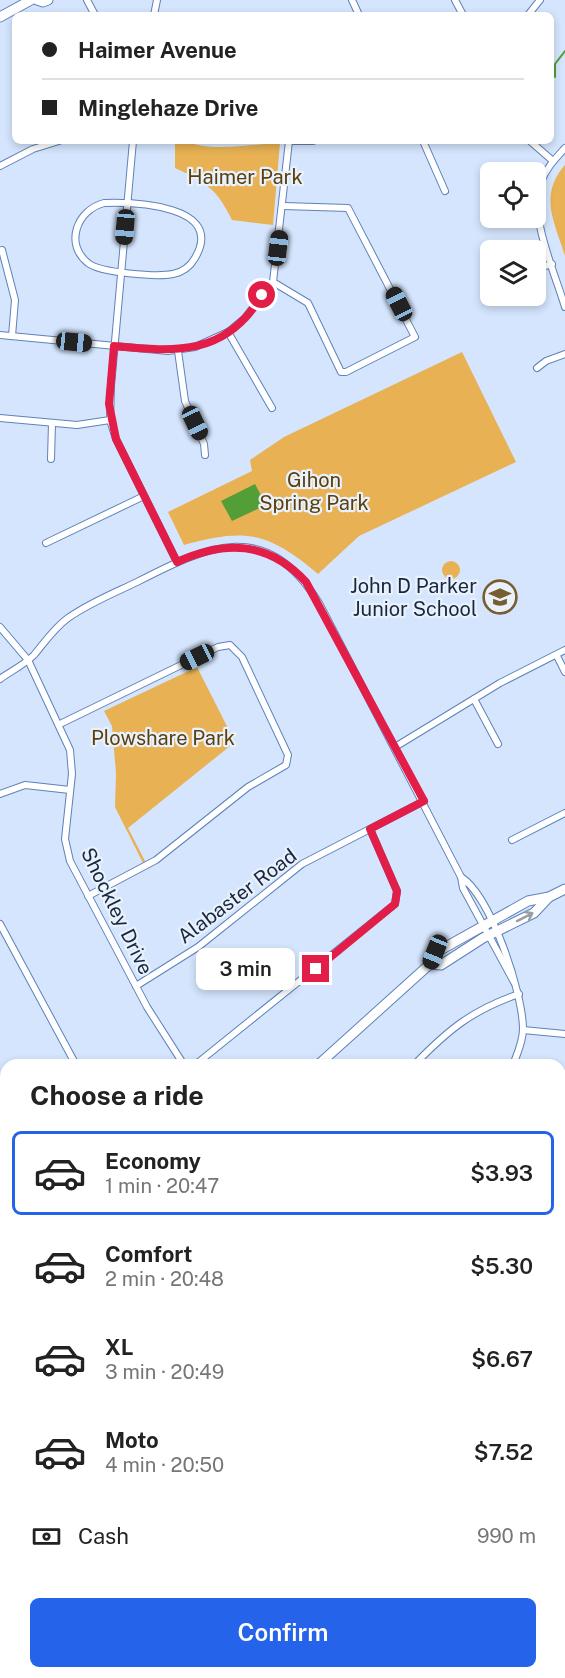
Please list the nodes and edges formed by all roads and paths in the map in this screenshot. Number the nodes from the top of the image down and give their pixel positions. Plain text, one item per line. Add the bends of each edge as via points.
1 (31, 0) edge
2 (37, 0) edge
3 (48, 0) edge
4 (540, 0) edge
5 (530, 12) edge
6 (0, 17) edge
7 (49, 144) edge
8 (133, 144) edge
9 (289, 144) edge
10 (424, 144) edge
11 (533, 144) edge
12 (565, 148) edge
13 (553, 161) junction
14 (0, 166) edge
15 (445, 191) dead end
16 (127, 205) junction
17 (283, 206) junction
18 (2, 250) dead end
19 (552, 264) junction
20 (546, 266) edge
21 (121, 271) junction
22 (273, 282) junction
23 (565, 307) edge
24 (228, 332) junction
25 (0, 335) edge
26 (12, 336) junction
27 (114, 346) junction
28 (178, 351) junction
29 (565, 354) edge
30 (537, 369) dead end
31 (272, 408) dead end
32 (0, 418) edge
33 (110, 420) junction
34 (52, 423) junction
35 (205, 455) dead end
36 (51, 459) dead end
37 (144, 496) junction
38 (46, 543) dead end
39 (177, 562) junction
40 (0, 627) edge
41 (565, 650) edge
42 (557, 656) junction
43 (28, 660) junction
44 (565, 672) edge
45 (0, 679) edge
46 (474, 699) junction
47 (60, 724) junction
48 (498, 744) dead end
49 (395, 747) junction
50 (70, 790) junction
51 (0, 794) edge
52 (424, 801) junction
53 (565, 813) edge
54 (370, 829) junction
55 (512, 840) dead end
56 (565, 889) edge
57 (88, 896) junction
58 (549, 897) junction
59 (486, 922) junction
60 (0, 924) edge
61 (492, 934) junction
62 (430, 964) junction
63 (136, 986) junction
64 (519, 994) junction
65 (523, 1030) junction
66 (565, 1034) edge
67 (73, 1059) edge
68 (180, 1059) edge
69 (202, 1059) edge
70 (325, 1059) edge
71 (420, 1059) edge
72 (515, 1059) edge

1 - 6 main road
2 - 3 main road
4 - 5 street
7 - 14 street
8 - 16 street
9 - 17 street
10 - 15 street
11 - 13 street
12 - 13 street
13 - 19 street via 541,181 536,203
16 - 21 street
16 - 21 street via 104,203 89,209 75,234 77,247 87,263
16 - 21 street via 181,211 195,224 199,246 190,265 180,272 167,275
17 - 22 street
17 - 22 street via 348,208 415,337 341,372 308,303
18 - 26 street via 15,300
19 - 20 street
19 - 23 street
21 - 27 street
22 - 24 street via 245,318
24 - 28 street via 208,343
24 - 31 street
25 - 26 street
26 - 27 street
27 - 28 street
27 - 33 street
28 - 35 street via 185,401
29 - 30 street
32 - 34 street
33 - 34 street via 92,425
33 - 37 street
34 - 36 street
37 - 38 street
37 - 39 street
39 - 43 street via 72,615
39 - 49 street via 210,549 238,547 269,554 294,570 319,603
40 - 43 street, Shockley Drive
41 - 42 street
42 - 44 street
42 - 46 street
43 - 45 street
43 - 47 street, Shockley Drive
46 - 48 street
46 - 49 street
47 - 50 street, Shockley Drive via 72,762
47 - 57 street via 218,647 230,645 242,657 288,755 286,765 248,788 156,860
49 - 52 street
50 - 51 street via 25,785
50 - 57 street, Shockley Drive via 65,824 67,852
52 - 54 street, Alabaster Road
52 - 59 street via 461,877 470,883
53 - 55 street
54 - 63 street, Alabaster Road via 302,864 198,948
54 - 69 street via 397,891 395,904
56 - 58 main road
57 - 63 street, Shockley Drive
58 - 59 main road via 528,901
61 -> 58 main road via 534,913
59 - 61 street
59 - 62 main road via 435,952
60 - 67 street
61 - 62 main road via 441,965
61 - 64 street
62 - 70 main road
63 - 68 street, Shockley Drive
64 - 65 street
64 - 71 street via 492,1003 459,1022
65 - 66 street
65 - 72 street

